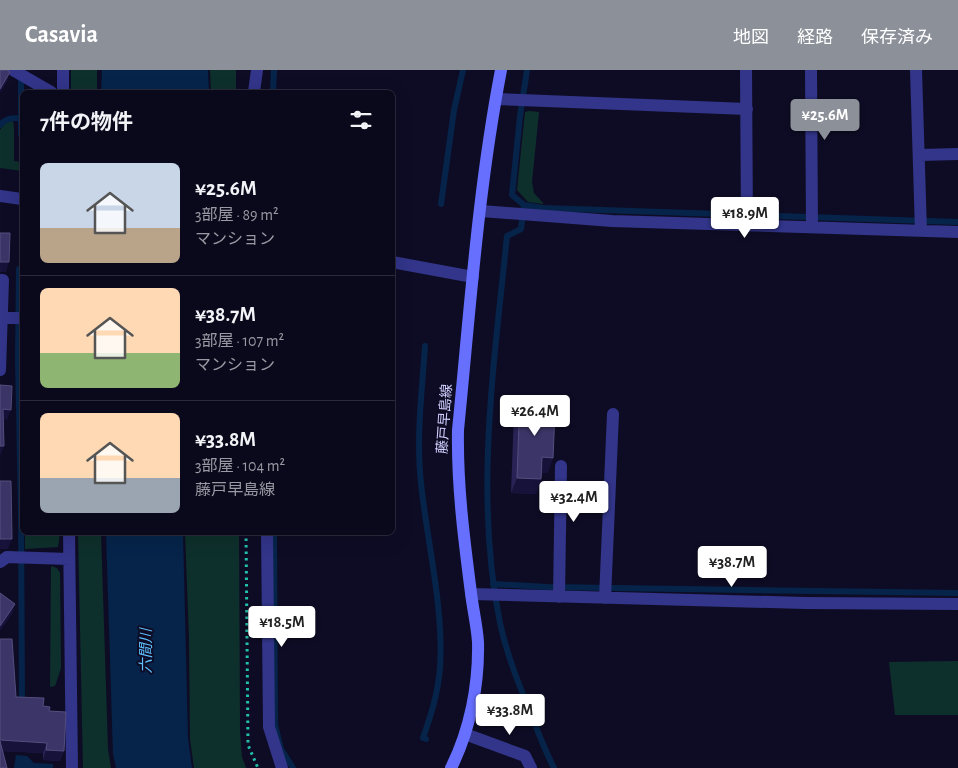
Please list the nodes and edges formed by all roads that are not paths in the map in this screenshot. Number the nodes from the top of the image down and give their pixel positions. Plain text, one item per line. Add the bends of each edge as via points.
1 (13, 70) edge
2 (63, 70) edge
3 (257, 70) edge
4 (501, 70) edge
5 (746, 70) edge
6 (811, 70) edge
7 (916, 70) edge
8 (47, 90) edge
9 (64, 90) edge
10 (254, 90) edge
11 (496, 99) junction
12 (747, 109) junction
13 (958, 154) edge
14 (920, 155) junction
15 (0, 196) edge
16 (20, 199) edge
17 (481, 211) junction
18 (747, 219) junction
19 (812, 221) junction
20 (921, 225) junction
21 (958, 232) edge
22 (395, 263) edge
23 (473, 277) junction
24 (0, 280) edge
25 (12, 318) edge
26 (0, 370) edge
27 (613, 414) dead end
28 (561, 466) dead end
29 (69, 535) edge
30 (267, 535) edge
31 (5, 559) edge
32 (69, 559) junction
33 (559, 590) junction
34 (605, 591) junction
35 (471, 594) junction
36 (958, 604) edge
37 (465, 734) junction
38 (72, 768) edge
39 (282, 768) edge
40 (450, 768) edge
41 (531, 768) edge

1 - 8 street
2 - 9 street
3 - 10 street
4 - 11 main road, 藤戸早島線
5 - 12 street
6 - 19 street
7 - 14 street
11 - 12 street
11 - 17 main road, 藤戸早島線
12 - 18 street
13 - 14 street
14 - 20 street
15 - 16 street
17 - 18 street via 612,221
17 - 23 main road, 藤戸早島線
18 - 19 street
19 - 20 street
20 - 21 street
22 - 23 street
23 - 35 main road, 藤戸早島線 via 457,464
24 - 25 street via 3,280
25 - 26 street
27 - 34 street
28 - 33 street
29 - 32 street
30 - 39 street via 270,727
31 - 32 street
32 - 38 street
33 - 34 street
33 - 35 street via 505,596
34 - 36 street via 805,603
35 - 37 main road, 藤戸早島線 via 478,642 473,702
37 - 40 main road, 藤戸早島線
37 - 41 street via 525,756

